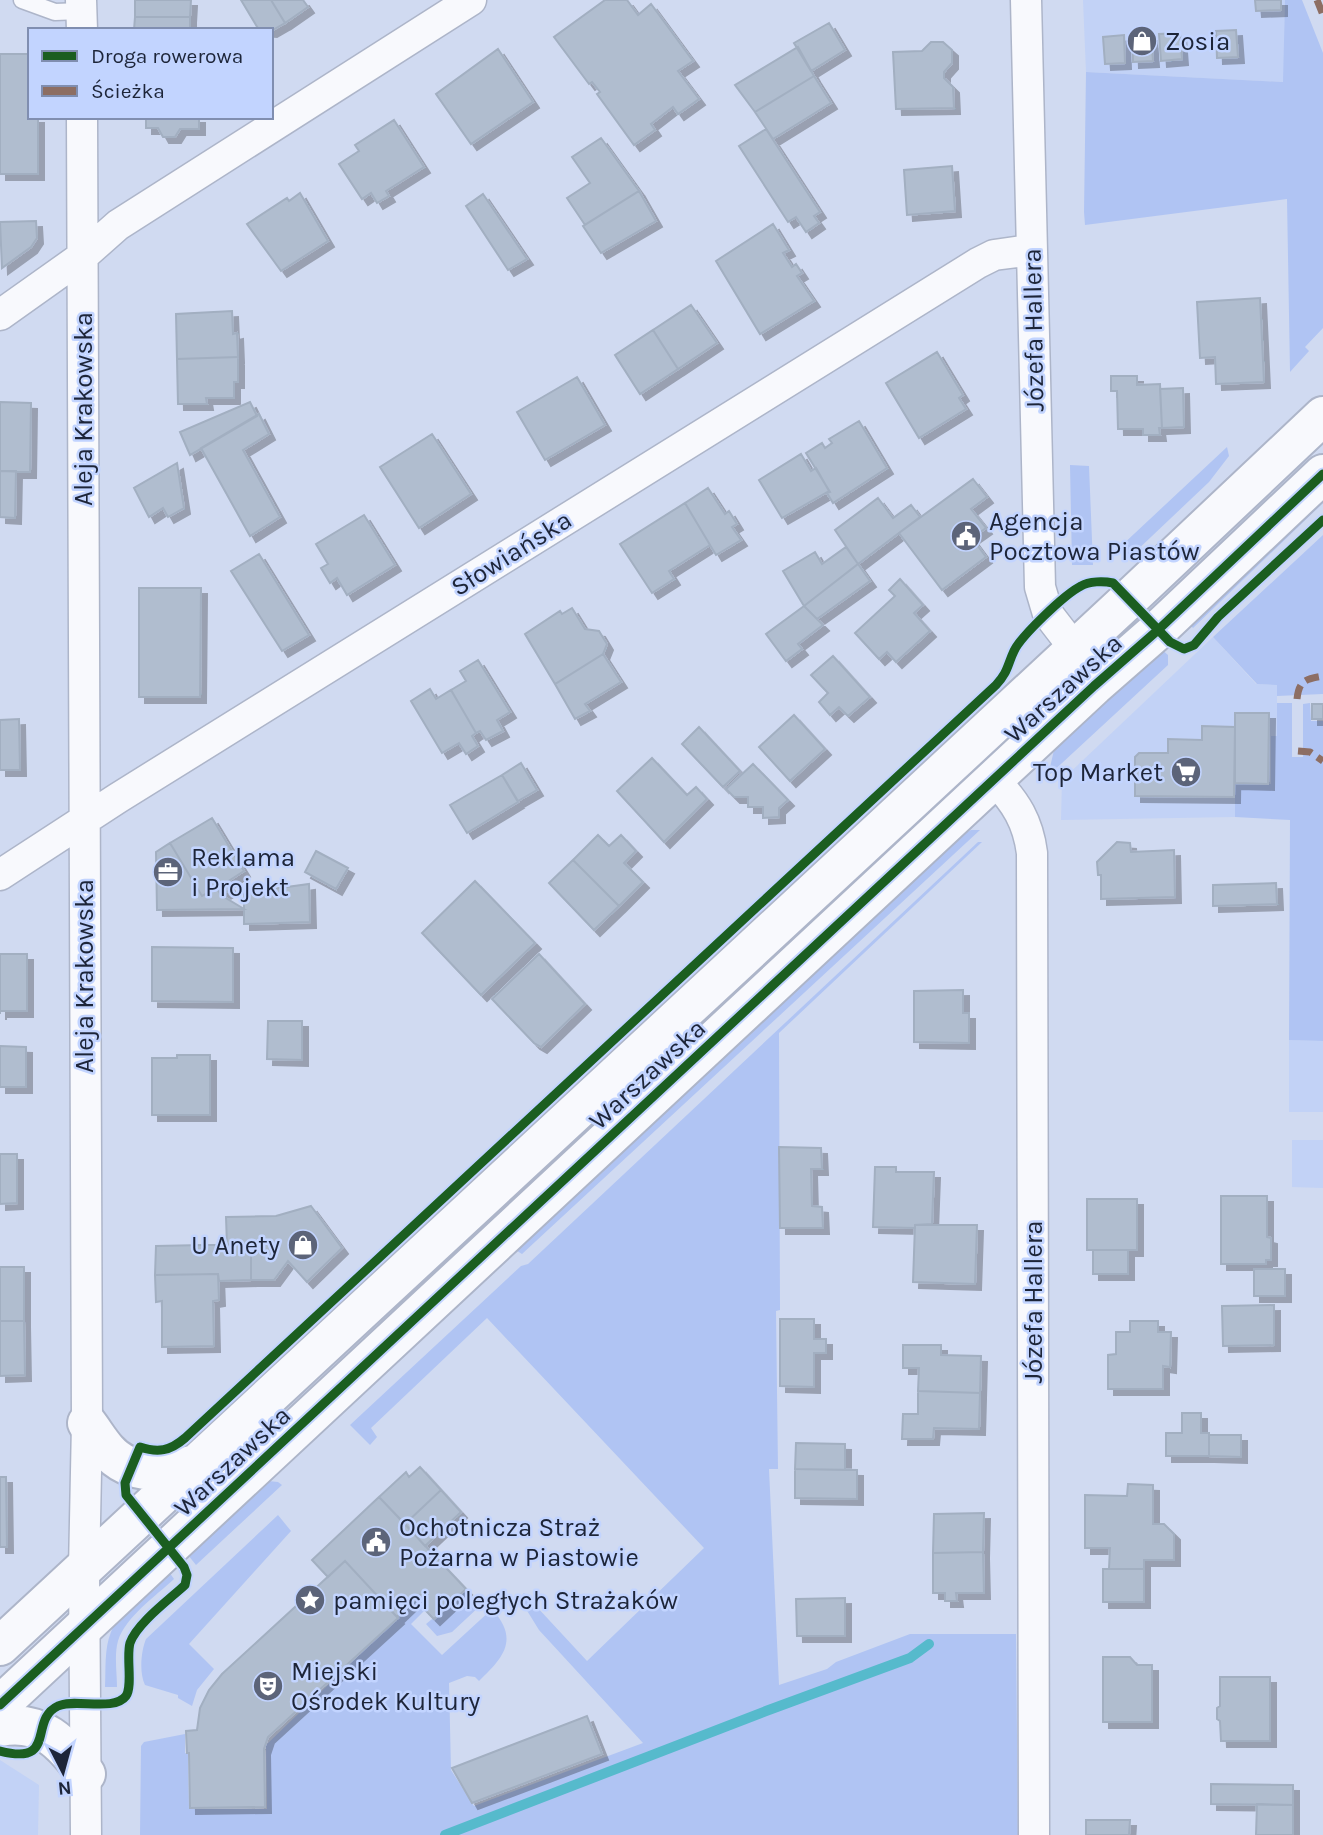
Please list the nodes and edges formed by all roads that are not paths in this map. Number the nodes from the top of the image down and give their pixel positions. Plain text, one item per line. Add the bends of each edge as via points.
1 (22, 0) edge
2 (471, 0) edge
3 (1026, 0) edge
4 (82, 14) edge
5 (82, 119) edge
6 (1031, 250) junction
7 (83, 256) junction
8 (0, 315) edge
9 (1323, 416) edge
10 (1323, 474) edge
11 (1075, 649) junction
12 (994, 780) junction
13 (83, 822) junction
14 (0, 875) edge
15 (277, 1420) junction
16 (87, 1423) junction
17 (199, 1463) junction
18 (84, 1570) junction
19 (86, 1626) junction
20 (0, 1647) edge
21 (0, 1705) edge
22 (0, 1727) edge
23 (86, 1774) junction
24 (86, 1835) edge
25 (1034, 1835) edge

1 - 4 lane via 55,12
2 - 7 street via 118,225
3 - 6 street, Józefa Hallera
5 - 7 street, Aleja Krakowska
6 - 11 street, Józefa Hallera via 1040,587 1048,614
6 - 13 street, Słowiańska via 994,255 978,263
7 - 8 street
7 - 13 street, Aleja Krakowska
9 - 11 street, Warszawska
10 - 12 street, Warszawska
11 - 15 street, Warszawska
12 - 15 street, Warszawska
12 - 25 street, Józefa Hallera via 1023,817 1032,853
13 - 14 street, Słowiańska
13 - 16 street, Aleja Krakowska
15 - 17 street, Warszawska
15 - 19 street, Warszawska
16 - 17 street via 108,1451 132,1466 156,1472
16 - 18 street, Aleja Krakowska
17 - 18 street, Warszawska
18 - 19 street, Aleja Krakowska
18 - 20 street, Warszawska
19 - 21 street, Warszawska
19 - 23 street, Aleja Krakowska
22 - 23 street via 24,1725 53,1737
23 - 24 street, Aleja Krakowska

